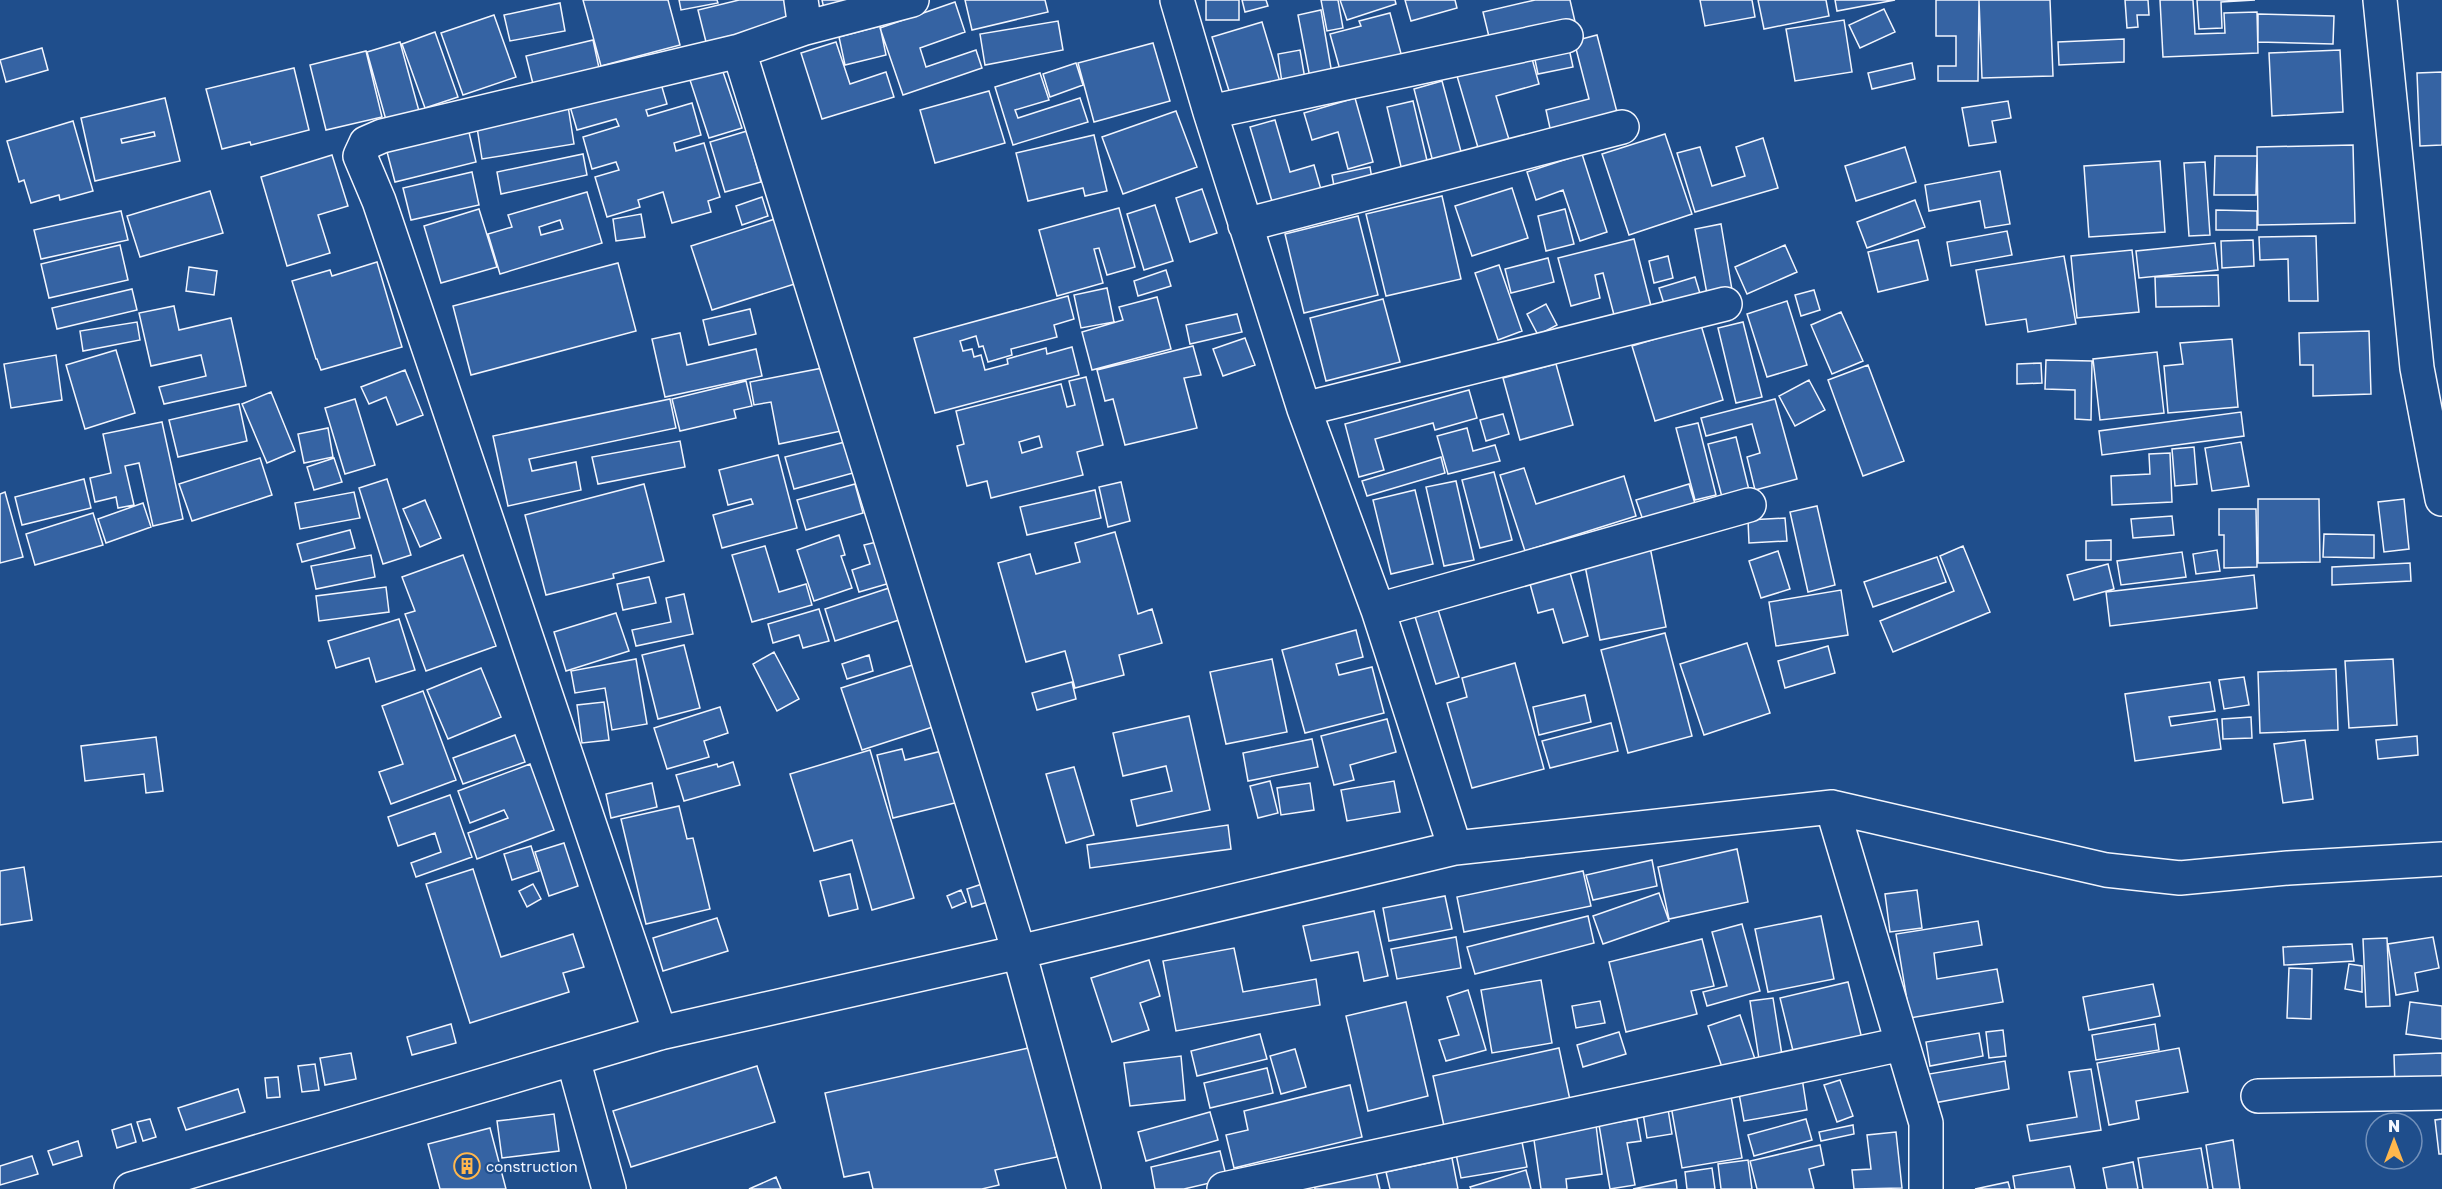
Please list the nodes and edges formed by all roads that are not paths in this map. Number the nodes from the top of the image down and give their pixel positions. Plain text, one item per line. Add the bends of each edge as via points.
1 (912, 0) edge
2 (1177, 0) edge
3 (2380, 0) edge
4 (803, 14) edge
5 (1566, 36) dead end
6 (739, 51) junction
7 (1210, 112) junction
8 (1622, 127) dead end
9 (1245, 225) junction
10 (1725, 304) dead end
11 (2430, 367) edge
12 (1304, 409) junction
13 (2442, 499) edge
14 (1749, 505) dead end
15 (1378, 610) junction
16 (1832, 807) junction
17 (1455, 848) junction
18 (2442, 858) edge
19 (1019, 952) junction
20 (660, 1033) junction
21 (1902, 1044) junction
22 (573, 1059) junction
23 (2442, 1093) edge
24 (2258, 1096) dead end
25 (131, 1189) edge
26 (609, 1189) edge
27 (1084, 1189) edge
28 (1224, 1189) edge
29 (1926, 1189) edge

1 - 4 street
2 - 7 street
3 - 11 street
4 - 6 street
5 - 7 street
6 - 19 street
6 - 20 street via 382,136 366,143 360,156 379,201
7 - 9 street
8 - 9 street
9 - 12 street
10 - 12 street
11 - 13 street
12 - 15 street
14 - 15 street
15 - 17 street
16 - 17 street
16 - 18 street via 2106,870 2180,878
16 - 21 street
17 - 19 street
19 - 20 street
19 - 27 street
20 - 22 street
21 - 28 street
21 - 29 street via 1926,1123
22 - 25 street
22 - 26 street
23 - 24 street

